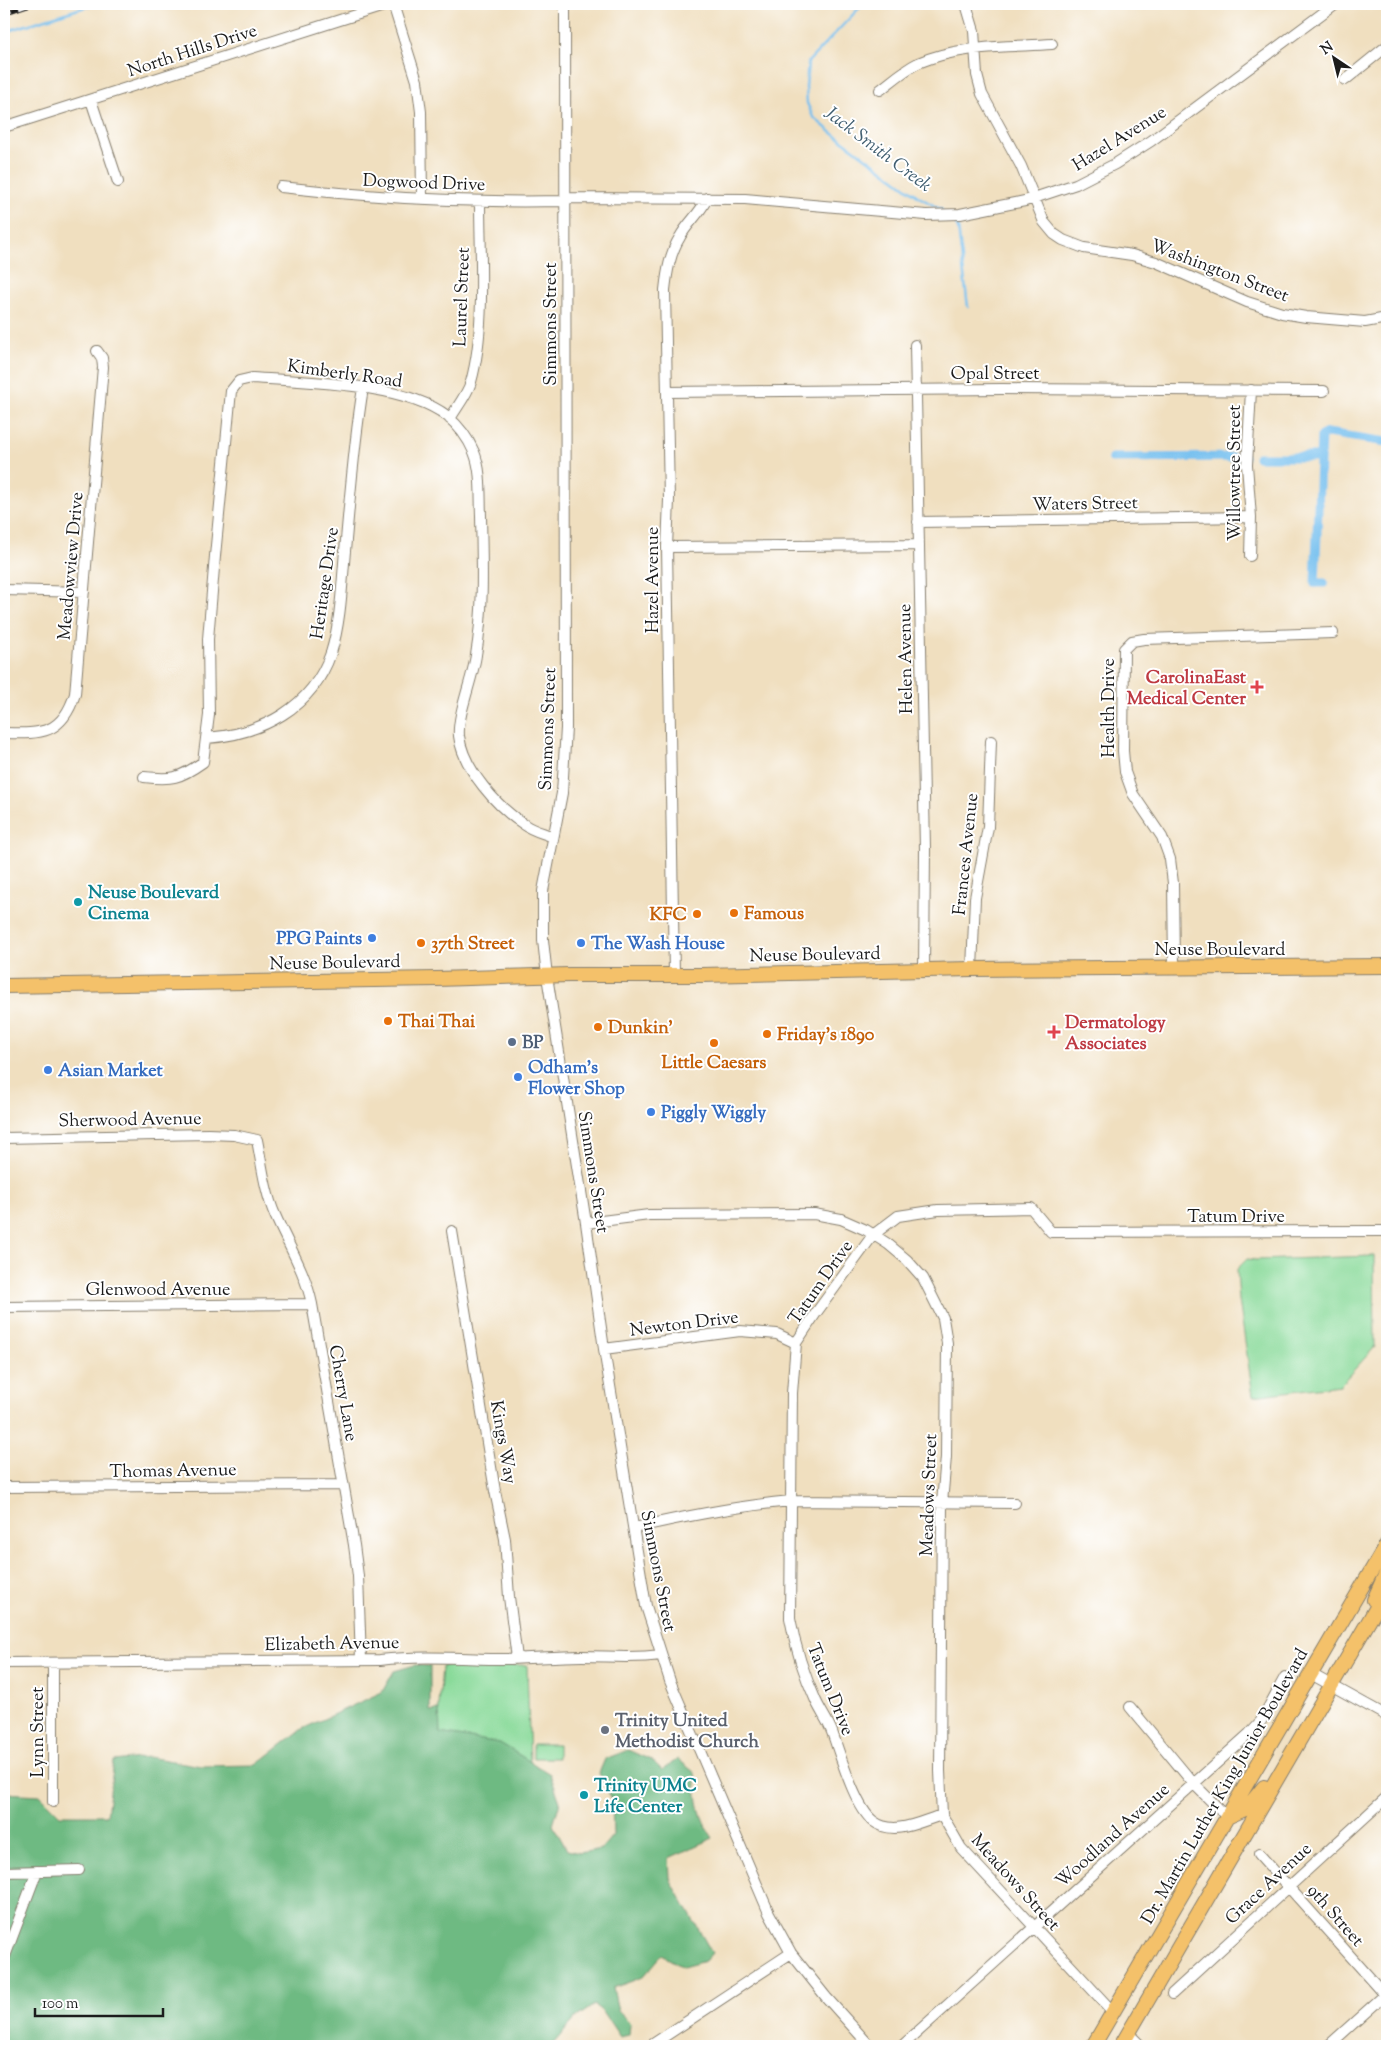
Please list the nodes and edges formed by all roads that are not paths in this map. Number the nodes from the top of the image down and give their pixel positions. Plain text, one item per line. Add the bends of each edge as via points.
1 (392, 4) edge
2 (565, 4) edge
3 (966, 4) edge
4 (1335, 4) edge
5 (1052, 44) dead end
6 (1387, 46) edge
7 (976, 49) junction
8 (1345, 80) dead end
9 (880, 90) dead end
10 (91, 100) junction
11 (4, 127) edge
12 (118, 182) dead end
13 (281, 187) dead end
14 (422, 198) junction
15 (707, 198) junction
16 (1035, 198) junction
17 (565, 200) junction
18 (480, 201) junction
19 (1387, 318) edge
20 (915, 345) dead end
21 (98, 351) dead end
22 (362, 388) junction
23 (916, 389) junction
24 (1251, 390) junction
25 (1324, 391) dead end
26 (667, 392) junction
27 (450, 419) junction
28 (1251, 516) junction
29 (918, 522) junction
30 (919, 545) junction
31 (667, 547) junction
32 (1250, 556) dead end
33 (4, 590) edge
34 (84, 592) junction
35 (1333, 633) dead end
36 (4, 734) edge
37 (207, 738) junction
38 (991, 742) dead end
39 (144, 777) dead end
40 (553, 837) junction
41 (1387, 966) edge
42 (1174, 968) junction
43 (972, 969) junction
44 (924, 972) junction
45 (674, 974) junction
46 (547, 976) junction
47 (4, 986) edge
48 (4, 1138) edge
49 (257, 1140) joint
50 (586, 1223) junction
51 (452, 1231) dead end
52 (1387, 1231) edge
53 (873, 1235) junction
54 (312, 1304) junction
55 (4, 1307) edge
56 (796, 1343) junction
57 (604, 1349) junction
58 (344, 1485) junction
59 (4, 1487) edge
60 (791, 1502) junction
61 (942, 1503) junction
62 (1015, 1503) dead end
63 (634, 1528) junction
64 (1387, 1544) edge
65 (1387, 1571) edge
66 (1387, 1590) edge
67 (1362, 1634) junction
68 (661, 1655) junction
69 (517, 1658) junction
70 (361, 1660) junction
71 (4, 1663) edge
72 (53, 1663) junction
73 (1311, 1674) junction
74 (1285, 1677) dead end
75 (1331, 1686) junction
76 (1130, 1707) dead end
77 (1387, 1716) edge
78 (1291, 1754) junction
79 (1193, 1783) junction
80 (1387, 1797) edge
81 (53, 1802) dead end
82 (942, 1815) junction
83 (1227, 1817) junction
84 (1259, 1854) dead end
85 (79, 1870) dead end
86 (36, 1871) junction
87 (4, 1872) edge
88 (1288, 1886) junction
89 (1034, 1927) junction
90 (791, 1953) junction
91 (4, 1959) edge
92 (1172, 1994) dead end
93 (1387, 1995) edge
94 (1113, 2012) junction
95 (1128, 2033) junction
96 (650, 2046) edge
97 (870, 2046) edge
98 (902, 2046) edge
99 (1093, 2046) edge
100 (1121, 2046) edge
101 (1141, 2046) edge
102 (1328, 2046) edge

1 - 10 street, North Hills Drive
1 - 14 street via 417,81 421,112
2 - 17 street, Simmons Street
3 - 7 street, Washington Street
4 - 16 street, Hazel Avenue via 1151,141 1097,174
5 - 7 street
6 - 8 street
7 - 9 street via 919,63
7 - 16 street, Washington Street via 982,94
10 - 11 street, North Hills Drive
10 - 12 street
13 - 14 street, Dogwood Drive via 336,194
14 - 18 street, Dogwood Drive
15 - 16 street, Hazel Avenue via 926,215 970,212
15 - 17 street, Hazel Avenue
15 - 26 street, Hazel Avenue via 703,209 680,236 668,266 665,290
16 - 19 street, Washington Street via 1048,227 1072,244 1156,262 1247,302 1282,313 1365,322
17 - 18 street, Dogwood Drive
17 - 40 street, Simmons Street via 566,728 562,793
18 - 27 street, Laurel Street via 480,320 470,384
20 - 23 street, Helen Avenue
21 - 34 street, Meadowview Drive via 104,367
22 - 27 street, Kimberly Road via 406,397
22 - 37 street, Heritage Drive via 341,594 330,654 312,689 300,703 266,724
22 - 37 street, Kimberly Road via 252,378 239,380 231,391 209,630
23 - 24 street, Opal Street
23 - 26 street, Opal Street
23 - 29 street, Helen Avenue
24 - 25 street, Opal Street
24 - 28 street, Willowtree Street via 1247,465
26 - 31 street, Hazel Avenue
27 - 40 street, Kimberly Road via 464,433 475,453 480,477 480,628 459,735 465,759 509,814 527,827
28 - 29 street, Waters Street
28 - 32 street, Willowtree Street
29 - 30 street, Helen Avenue
30 - 31 street
30 - 44 street, Helen Avenue
31 - 45 street, Hazel Avenue
33 - 34 street
34 - 36 street, Meadowview Drive via 75,694 70,707 61,721 37,734
35 - 42 street, Health Drive via 1144,639 1132,641 1124,650 1125,772 1133,794 1162,837 1170,859
37 - 39 street via 203,762 187,774 169,780
38 - 43 street, Frances Avenue via 988,827 974,898
40 - 46 street, Simmons Street via 542,908
41 - 42 main road, Neuse Boulevard
42 - 43 main road, Neuse Boulevard
43 - 44 main road, Neuse Boulevard
44 - 45 main road, Neuse Boulevard
45 - 46 main road, Neuse Boulevard
46 - 47 main road, Neuse Boulevard
46 - 50 street, Simmons Street
48 - 49 street, Sherwood Avenue via 208,1134
49 - 54 street, Cherry Lane via 275,1214 300,1267
50 - 53 street, Meadows Street via 649,1215 814,1214 841,1219
50 - 57 street, Simmons Street
51 - 69 street, Kings Way via 505,1539
52 - 53 street, Tatum Drive via 1051,1232 1031,1208 938,1210 898,1216
53 - 56 street, Tatum Drive
53 - 61 street, Meadows Street via 907,1260 923,1278 943,1318 948,1372
54 - 55 street, Glenwood Avenue
54 - 58 street, Cherry Lane
56 - 57 street, Newton Drive via 777,1334 740,1331
56 - 60 street, Tatum Drive
57 - 63 street, Simmons Street
58 - 59 street, Thomas Avenue
58 - 70 street, Cherry Lane via 358,1576
60 - 61 street
60 - 63 street via 767,1503
60 - 82 street, Tatum Drive via 790,1618 795,1643 816,1701 831,1729 862,1806 873,1821 902,1828
61 - 62 street
61 - 82 street, Meadows Street
63 - 68 street, Simmons Street via 646,1606
64 - 73 main road, Dr. Martin Luther King Junior Boulevard
65 - 67 main road
66 - 67 main road
67 - 75 main road
68 - 69 street, Elizabeth Avenue via 614,1659 599,1656
68 - 90 street, Simmons Street via 751,1873
69 - 70 street, Elizabeth Avenue
70 - 72 street, Elizabeth Avenue
71 - 72 street, Elizabeth Avenue
72 - 81 street, Lynn Street
73 - 75 street
73 - 83 main road, Dr. Martin Luther King Junior Boulevard
74 - 79 street, Woodland Avenue via 1261,1721
75 - 77 street
75 - 78 main road
76 - 79 street
78 - 83 main road via 1247,1808
78 - 95 main road
79 - 83 street
79 - 89 street, Woodland Avenue
80 - 88 street, Grace Avenue
82 - 89 street, Meadows Street via 961,1848
83 - 94 main road, Dr. Martin Luther King Junior Boulevard
84 - 88 street, 9th Street
85 - 86 street
86 - 87 street
86 - 91 street
88 - 92 street, Grace Avenue
88 - 93 street, 9th Street
89 - 94 street, Meadows Street
89 - 98 street, Woodland Avenue
90 - 96 street
90 - 97 street, Simmons Street
93 - 102 street
94 - 99 main road, Dr. Martin Luther King Junior Boulevard
95 - 100 main road
95 - 101 street

